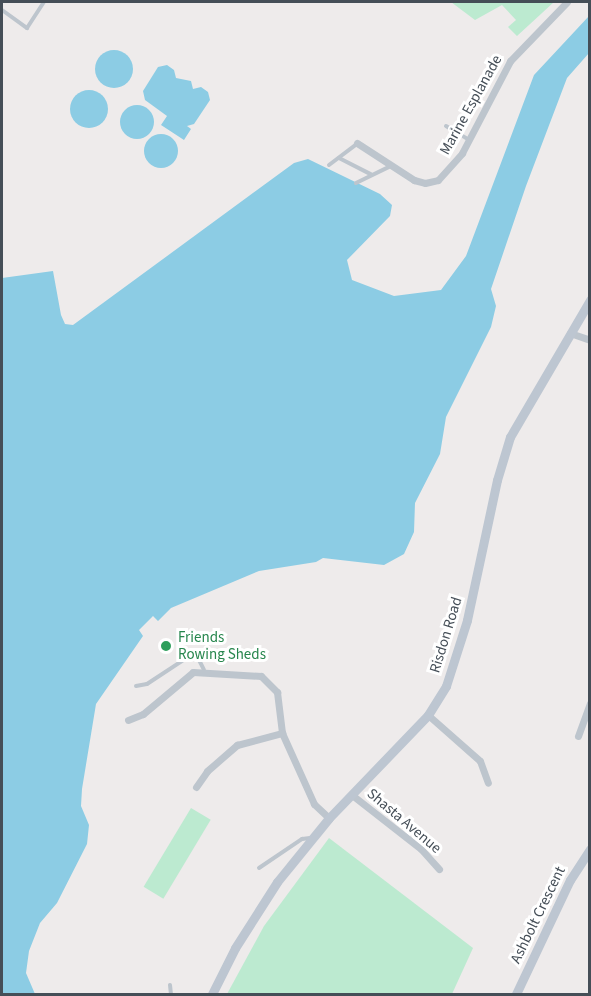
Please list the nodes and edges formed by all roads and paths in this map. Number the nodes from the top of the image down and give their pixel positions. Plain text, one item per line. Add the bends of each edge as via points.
1 (44, 2) edge
2 (567, 2) edge
3 (2, 10) edge
4 (446, 126) dead end
5 (469, 140) junction
6 (357, 143) joint
7 (339, 158) junction
8 (330, 165) dead end
9 (392, 165) junction
10 (371, 174) junction
11 (356, 183) dead end
12 (590, 300) edge
13 (570, 333) junction
14 (590, 340) edge
15 (204, 670) junction
16 (136, 686) dead end
17 (590, 703) edge
18 (428, 715) junction
19 (128, 720) dead end
20 (282, 734) junction
21 (579, 736) dead end
22 (488, 783) dead end
23 (196, 788) dead end
24 (352, 795) junction
25 (329, 818) junction
26 (311, 838) junction
27 (590, 849) edge
28 (259, 868) dead end
29 (440, 869) dead end
30 (170, 985) dead end
31 (171, 994) edge
32 (213, 994) edge
33 (516, 994) edge

1 - 3 lane via 27,28
2 - 5 street, Marine Esplanade via 510,61
4 - 5 lane
5 - 9 street, Marine Esplanade via 438,180 419,182
6 - 7 lane
6 - 9 street, Marine Esplanade
7 - 8 lane
7 - 10 lane
9 - 10 lane
10 - 11 lane
12 - 13 street, Risdon Road
13 - 14 street
13 - 18 street, Risdon Road via 522,412 507,445 461,641 446,686
15 - 16 lane via 198,658 191,655 147,684
15 - 19 street via 194,672 143,714
15 - 20 street via 265,678 279,697
17 - 21 street
18 - 22 street via 480,761
18 - 24 street, Risdon Road
20 - 23 street via 237,745 207,771
20 - 25 street via 314,804
24 - 25 street, Risdon Road
24 - 29 street, Shasta Avenue via 421,849
25 - 26 street, Risdon Road
26 - 28 lane via 302,839
26 - 32 street, Risdon Road via 260,905
27 - 33 street, Ashbolt Crescent via 570,880
30 - 31 lane

